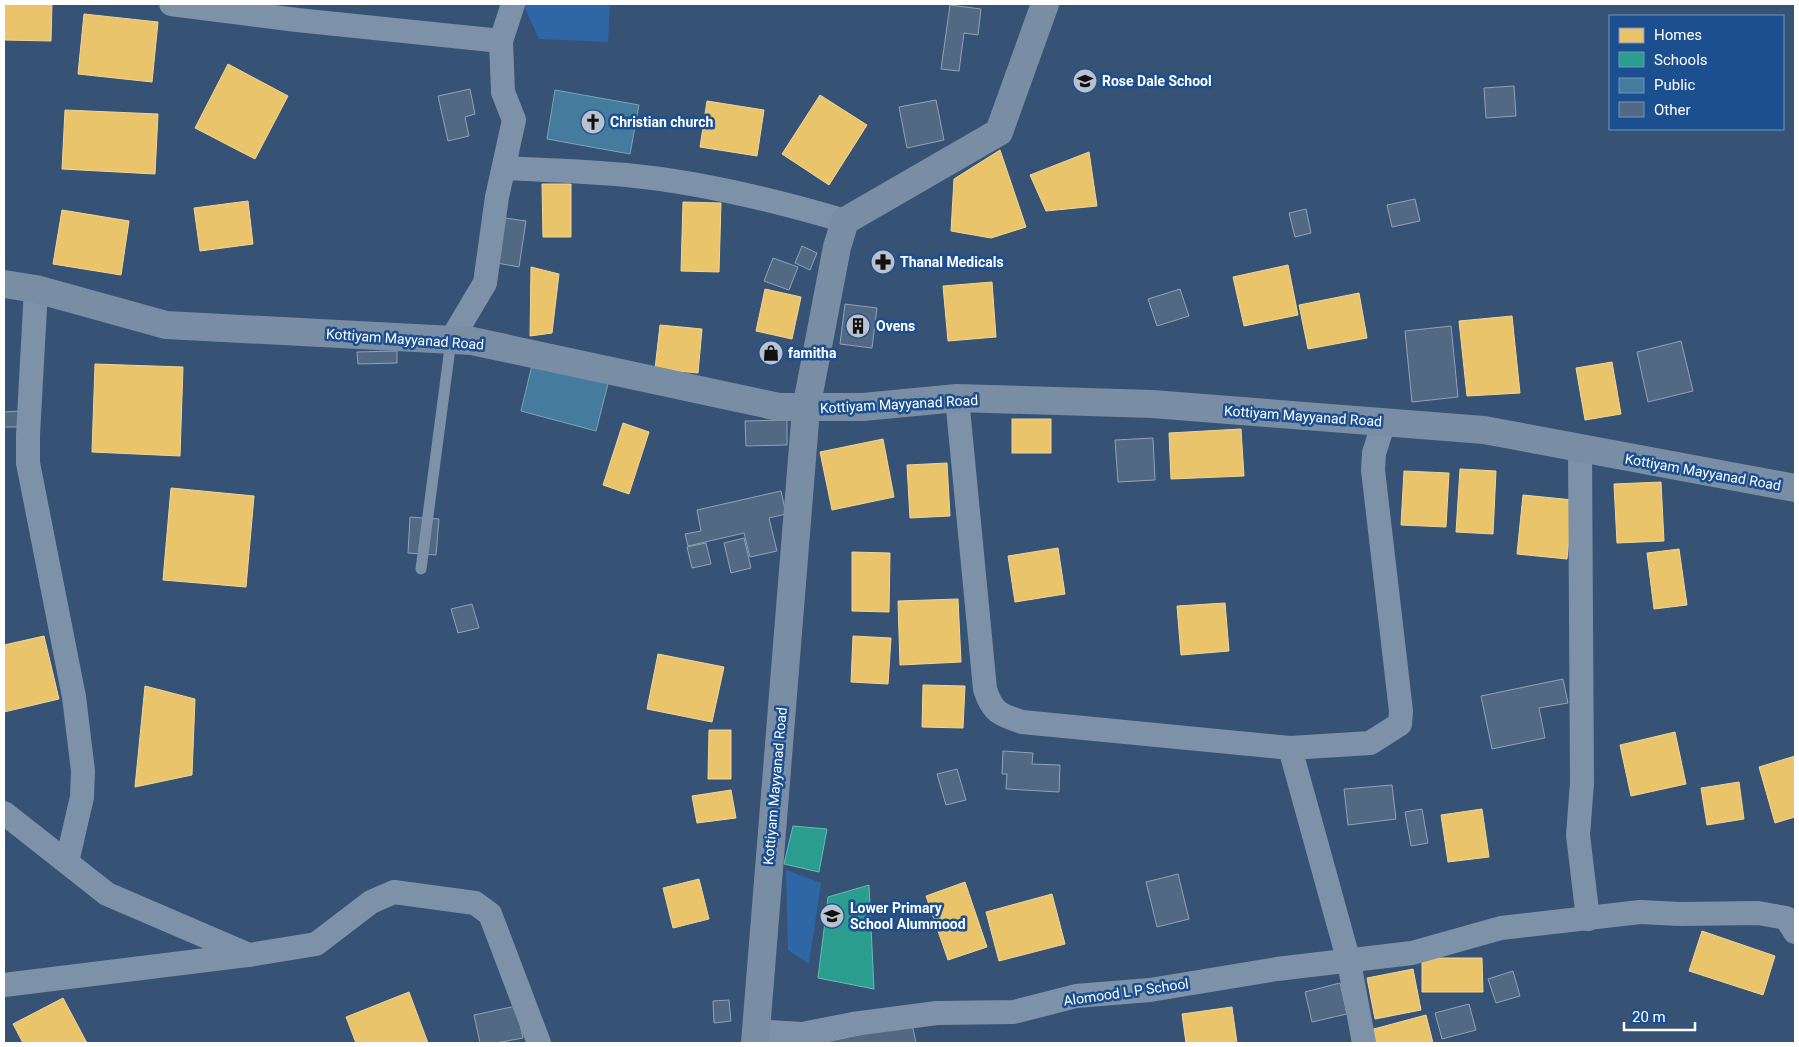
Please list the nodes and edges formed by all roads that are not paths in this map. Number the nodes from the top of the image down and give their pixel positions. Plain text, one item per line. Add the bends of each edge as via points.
1 (171, 4) edge
2 (513, 4) edge
3 (1045, 4) edge
4 (501, 41) junction
5 (505, 168) junction
6 (845, 221) junction
7 (4, 284) edge
8 (36, 289) junction
9 (451, 340) junction
10 (957, 398) junction
11 (806, 409) junction
12 (1384, 422) junction
13 (1580, 449) junction
14 (1795, 488) edge
15 (420, 569) dead end
16 (1290, 748) junction
17 (4, 813) edge
18 (67, 862) junction
19 (1588, 919) junction
20 (1795, 932) edge
21 (249, 954) junction
22 (1349, 962) junction
23 (4, 985) edge
24 (755, 1037) edge
25 (539, 1043) edge
26 (1364, 1043) edge

1 - 4 street
2 - 4 street
3 - 6 street via 999,132
4 - 5 street via 503,92 514,120
5 - 6 street via 627,175 775,200
5 - 9 street via 497,197 485,283
6 - 11 street, Kottiyam Mayyanad Road
7 - 8 street, Kottiyam Mayyanad Road
8 - 9 street, Kottiyam Mayyanad Road via 166,325
8 - 18 street via 28,463 74,697 83,771 82,797
9 - 11 street, Kottiyam Mayyanad Road via 472,341 779,407
9 - 15 lane
10 - 11 street, Kottiyam Mayyanad Road
10 - 12 street, Kottiyam Mayyanad Road via 1152,404
10 - 16 street via 984,689 990,704 1003,716 1022,722
11 - 24 street, Kottiyam Mayyanad Road
12 - 13 street, Kottiyam Mayyanad Road via 1484,430
12 - 16 street via 1374,453 1373,470 1400,724 1370,743
13 - 14 street, Kottiyam Mayyanad Road
13 - 19 street via 1582,783 1578,835
16 - 22 street
17 - 18 street
18 - 21 street via 107,894
19 - 20 street, Alomood L P School via 1640,912 1758,914 1786,918
19 - 22 street, Alomood L P School via 1501,928 1412,953
21 - 23 street
21 - 25 street via 316,944 371,902 394,892 475,903 490,914
22 - 24 street, Alomood L P School via 1277,969 1150,990 1076,996 1014,1012 937,1013 802,1034
22 - 26 street

